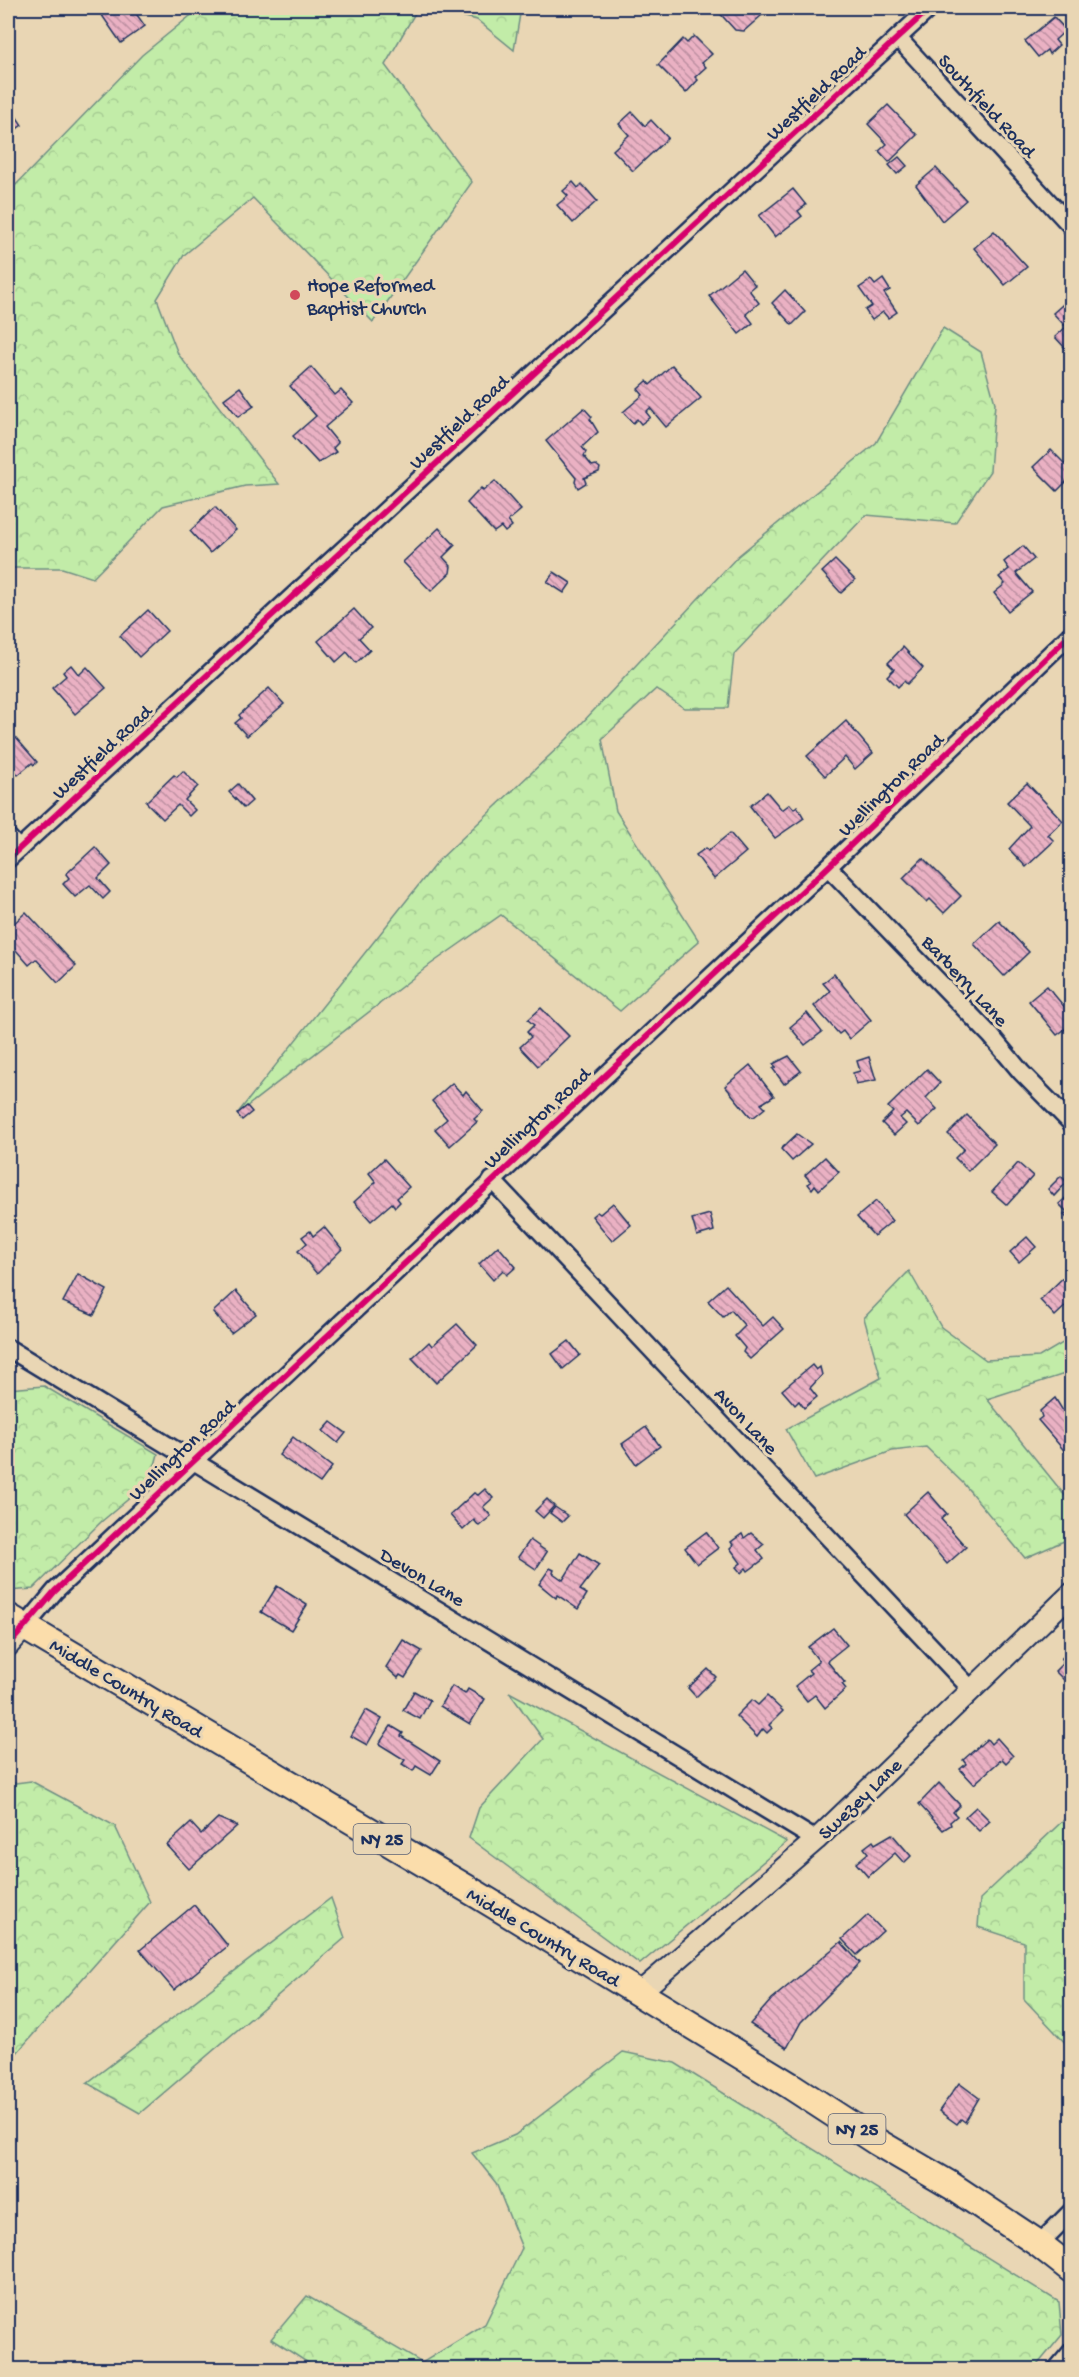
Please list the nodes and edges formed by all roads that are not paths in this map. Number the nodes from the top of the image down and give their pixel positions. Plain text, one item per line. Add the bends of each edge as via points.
1 (930, 8) edge
2 (898, 38) junction
3 (1071, 227) edge
4 (1071, 633) edge
5 (11, 848) edge
6 (828, 867) junction
7 (1071, 1124) edge
8 (492, 1180) junction
9 (8, 1348) edge
10 (193, 1460) junction
11 (1071, 1593) edge
12 (16, 1622) edge
13 (8, 1646) edge
14 (971, 1689) junction
15 (816, 1840) junction
16 (639, 1993) junction
17 (1071, 2211) edge
18 (1039, 2244) junction
19 (1071, 2270) edge
20 (1071, 2352) edge
21 (1056, 2370) edge

1 - 2 street, Westfield Road
2 - 3 street, Southfield Road
2 - 5 street, Westfield Road
4 - 6 street, Wellington Road
6 - 7 street, Barberry Lane
6 - 8 street, Wellington Road
8 - 10 street, Wellington Road
8 - 14 street, Avon Lane
9 - 10 street, Devon Lane
10 - 12 street, Wellington Road via 55,1591
10 - 15 street, Devon Lane
11 - 14 street, Swezey Lane
12 - 13 street
12 - 16 main road, Middle Country Road / NY 25
14 - 15 street, Swezey Lane
15 - 16 street, Swezey Lane
16 - 18 main road, Middle Country Road / NY 25
17 - 18 street
18 - 19 main road, Middle Country Road / NY 25
20 - 21 street

